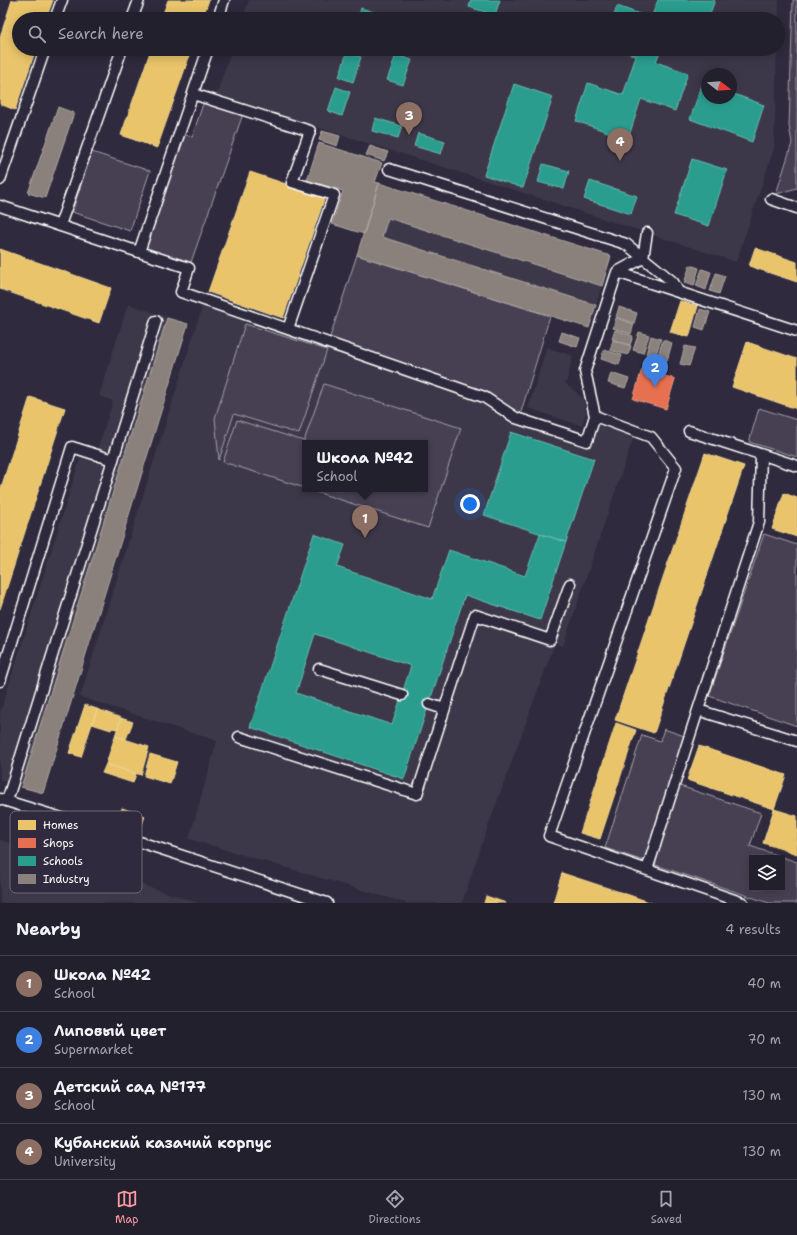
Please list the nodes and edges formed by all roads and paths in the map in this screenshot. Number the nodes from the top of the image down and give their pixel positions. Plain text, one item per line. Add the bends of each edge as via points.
1 (62, 0) edge
2 (139, 0) edge
3 (224, 0) edge
4 (58, 12) edge
5 (135, 12) edge
6 (220, 12) edge
7 (43, 56) edge
8 (120, 56) edge
9 (206, 56) edge
10 (193, 94) junction
11 (389, 169) dead end
12 (0, 180) edge
13 (771, 199) dead end
14 (0, 206) edge
15 (797, 208) edge
16 (60, 225) junction
17 (647, 233) dead end
18 (139, 252) junction
19 (643, 258) junction
20 (617, 272) junction
21 (678, 291) junction
22 (156, 321) dead end
23 (288, 329) junction
24 (797, 330) edge
25 (595, 416) junction
26 (689, 431) dead end
27 (760, 454) junction
28 (113, 460) junction
29 (797, 466) edge
30 (570, 584) dead end
31 (319, 668) dead end
32 (0, 680) edge
33 (402, 695) dead end
34 (429, 704) dead end
35 (444, 709) junction
36 (698, 710) junction
37 (239, 737) dead end
38 (797, 741) edge
39 (4, 800) edge
40 (40, 811) edge
41 (142, 843) edge
42 (647, 870) junction
43 (327, 903) edge
44 (743, 903) edge

1 - 4 lane
2 - 5 lane
3 - 6 lane
7 - 12 lane
8 - 16 lane
9 - 10 lane
10 - 18 lane
10 - 23 lane via 310,131 292,182 334,195
11 - 19 lane via 626,244
13 - 15 lane
14 - 16 lane
16 - 18 lane
17 - 19 lane
18 - 23 lane via 189,268 181,292
19 - 20 lane
19 - 21 lane via 673,282
20 - 21 lane
20 - 25 lane via 585,370
21 - 24 lane
22 - 28 lane
23 - 25 lane via 484,397 516,418 587,441
25 - 42 lane via 651,436 676,468 549,836
26 - 27 lane
27 - 29 lane
27 - 36 lane via 759,522
28 - 32 lane via 72,447
28 - 39 lane
30 - 35 lane via 550,640 475,615
31 - 33 lane
34 - 35 lane
35 - 37 lane via 417,794
36 - 38 lane
36 - 42 lane
39 - 40 lane
41 - 43 lane
42 - 44 lane

